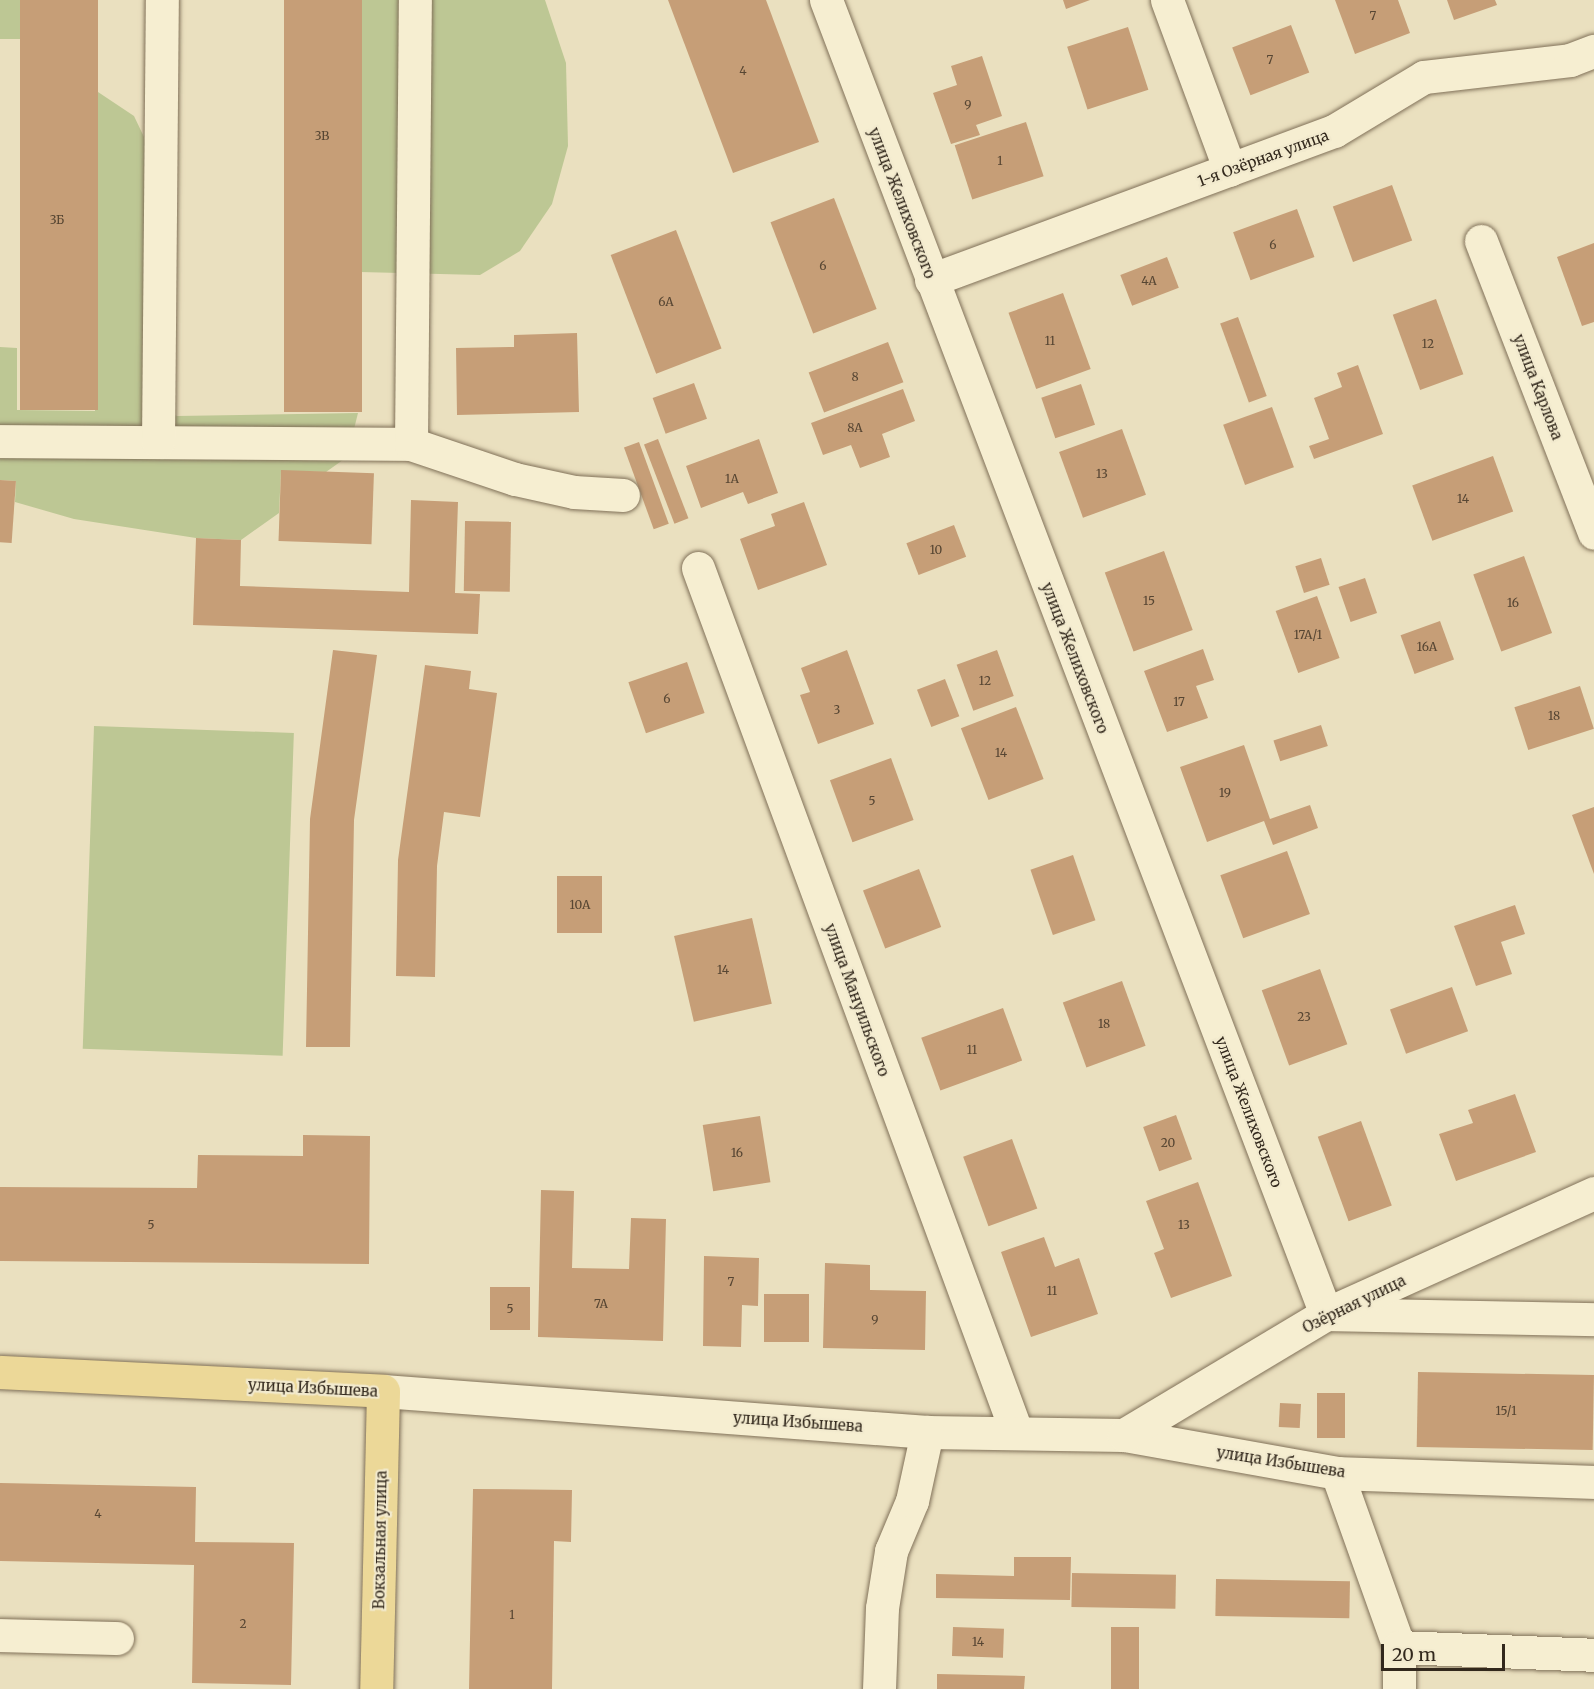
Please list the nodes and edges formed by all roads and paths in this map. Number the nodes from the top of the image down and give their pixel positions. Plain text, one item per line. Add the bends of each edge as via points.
1 (162, 0) edge
2 (415, 0) edge
3 (826, 0) edge
4 (1167, 0) edge
5 (1594, 51) edge
6 (1230, 170) junction
7 (1481, 241) dead end
8 (931, 280) junction
9 (0, 441) edge
10 (158, 442) junction
11 (411, 444) junction
12 (623, 495) dead end
13 (1594, 533) edge
14 (698, 568) dead end
15 (1594, 1193) edge
16 (1326, 1314) junction
17 (1594, 1319) edge
18 (0, 1372) edge
19 (383, 1391) junction
20 (1016, 1431) junction
21 (927, 1432) junction
22 (1124, 1435) junction
23 (1337, 1473) junction
24 (1594, 1482) edge
25 (0, 1635) edge
26 (117, 1638) dead end
27 (1399, 1647) junction
28 (1594, 1655) edge
29 (376, 1689) edge
30 (879, 1689) edge
31 (1399, 1689) edge

1 - 10 street
2 - 11 street
3 - 8 street, улица Желиховского
4 - 6 street
5 - 6 street, 1-я Озёрная улица via 1569,60 1424,77 1334,131
6 - 8 street, 1-я Озёрная улица
7 - 13 street, улица Карлова
8 - 16 street, улица Желиховского
9 - 10 street
10 - 11 street
11 - 12 street via 515,479 574,492
14 - 20 street, улица Мануильского
15 - 16 street, Озёрная улица
16 - 17 street
16 - 22 street, Озёрная улица
18 - 19 main road, улица Избышева
19 - 21 street, улица Избышева
19 - 29 main road, Вокзальная улица
20 - 21 street, улица Избышева
20 - 22 street, улица Избышева
21 - 30 street via 912,1501 891,1551 882,1608
22 - 23 street, улица Избышева
23 - 24 street, улица Избышева
23 - 27 street
25 - 26 street
27 - 28 street
27 - 31 street

